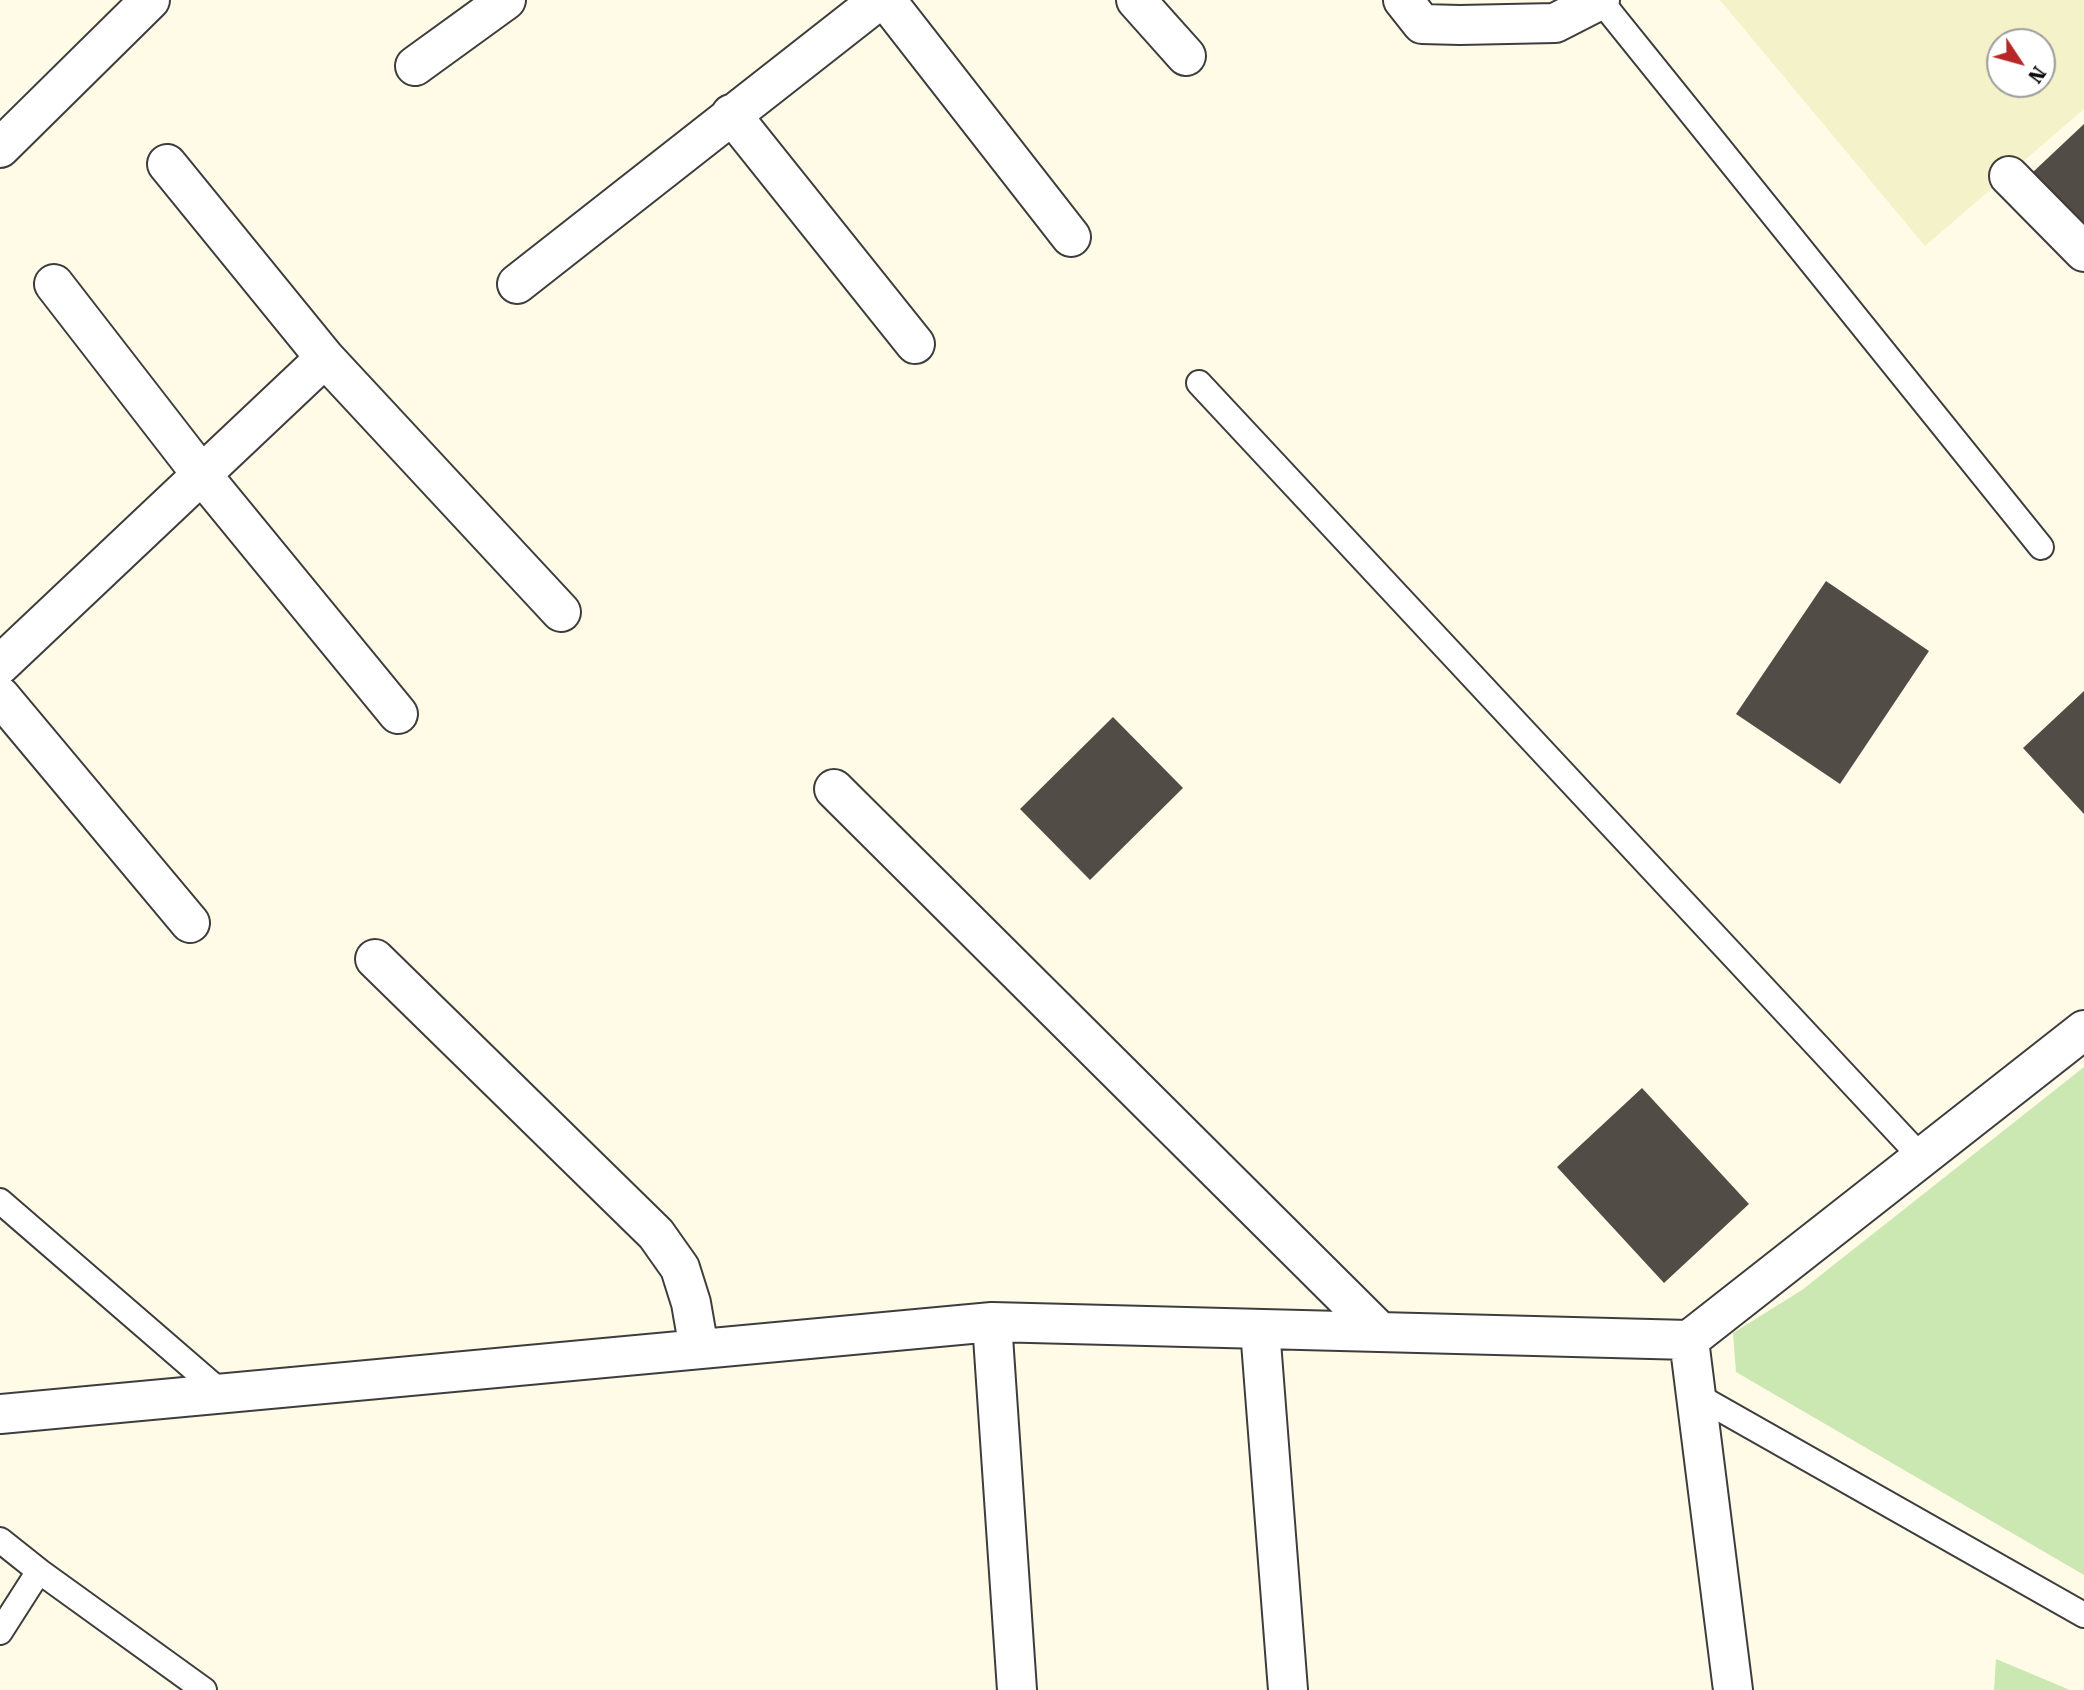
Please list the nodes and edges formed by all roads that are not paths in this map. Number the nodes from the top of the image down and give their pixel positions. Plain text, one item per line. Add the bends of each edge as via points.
1 (150, 0) edge
2 (506, 0) edge
3 (879, 0) edge
4 (886, 0) edge
5 (1136, 0) edge
6 (1403, 0) edge
7 (1600, 0) edge
8 (1186, 56) dead end
9 (415, 66) dead end
10 (731, 114) junction
11 (0, 148) edge
12 (167, 163) dead end
13 (2009, 176) dead end
14 (1071, 237) dead end
15 (2084, 251) edge
16 (54, 284) dead end
17 (517, 284) dead end
18 (915, 344) dead end
19 (325, 358) junction
20 (1199, 383) dead end
21 (202, 475) junction
22 (2041, 547) dead end
23 (561, 612) dead end
24 (0, 665) edge
25 (0, 696) edge
26 (398, 714) dead end
27 (834, 789) dead end
28 (190, 923) dead end
29 (375, 959) dead end
30 (2084, 1030) edge
31 (1922, 1158) junction
32 (0, 1201) edge
33 (992, 1322) junction
34 (1260, 1329) junction
35 (1380, 1332) junction
36 (1689, 1340) junction
37 (699, 1349) junction
38 (222, 1393) junction
39 (1694, 1394) junction
40 (0, 1414) edge
41 (0, 1540) edge
42 (39, 1571) junction
43 (2084, 1615) edge
44 (0, 1632) edge
45 (204, 1690) edge
46 (1017, 1690) edge
47 (1288, 1690) edge
48 (1733, 1690) edge

1 - 11 street
2 - 9 street
3 - 10 street
4 - 14 street
5 - 8 street
6 - 7 street via 1422,24 1460,25 1555,23
7 - 22 lane
10 - 17 street
10 - 18 street
12 - 19 street
13 - 15 street
16 - 21 street
19 - 21 street
19 - 23 street
20 - 31 lane
21 - 24 street
21 - 26 street
25 - 28 street
27 - 35 street
29 - 37 street via 656,1234 680,1268
30 - 31 street
31 - 36 street
32 - 38 lane
33 - 34 street
33 - 37 street
33 - 46 street
34 - 35 street
34 - 47 street
35 - 36 street
36 - 39 street
37 - 38 street
38 - 40 street
39 - 43 lane
39 - 48 street
41 - 42 lane
42 - 44 lane
42 - 45 lane

